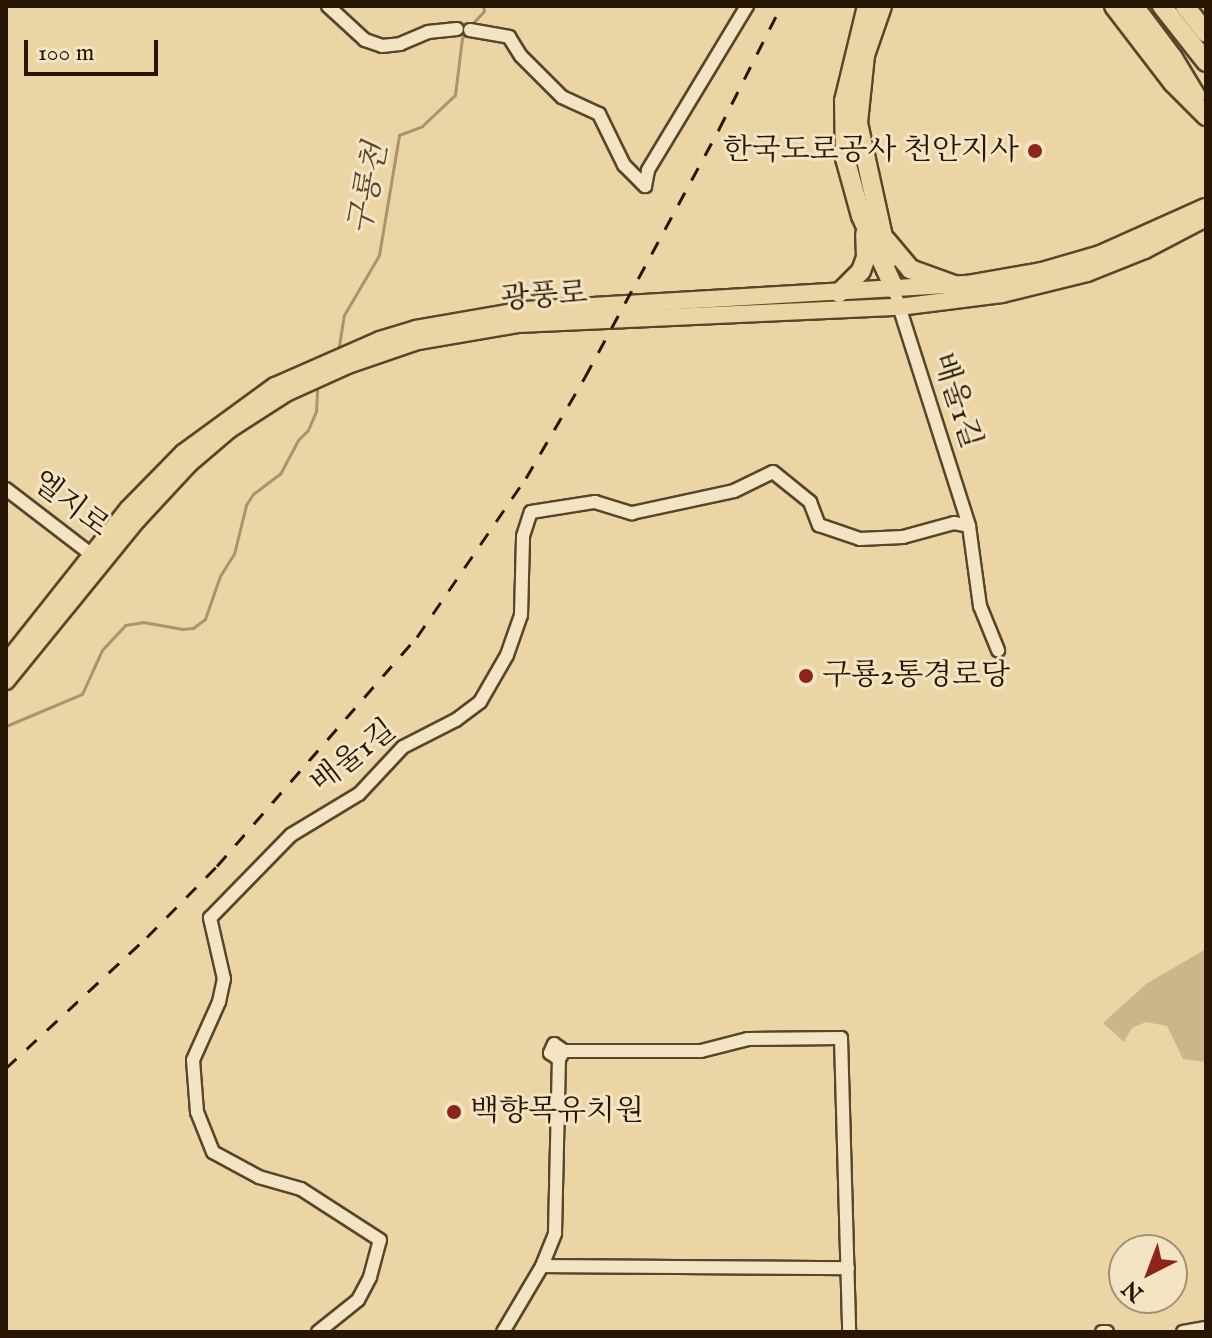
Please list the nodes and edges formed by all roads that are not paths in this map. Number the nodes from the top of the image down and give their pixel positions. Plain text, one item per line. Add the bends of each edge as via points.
1 (328, 6) edge
2 (747, 6) edge
3 (867, 6) edge
4 (882, 6) edge
5 (1114, 6) edge
6 (1126, 6) edge
7 (1134, 6) edge
8 (1147, 6) edge
9 (1162, 6) edge
10 (1185, 6) edge
11 (1206, 33) edge
12 (1206, 62) edge
13 (1206, 91) edge
14 (1206, 115) edge
15 (1206, 206) edge
16 (861, 216) junction
17 (1206, 218) edge
18 (882, 235) junction
19 (954, 285) junction
20 (839, 293) junction
21 (897, 299) junction
22 (6, 489) edge
23 (969, 526) junction
24 (96, 558) junction
25 (998, 650) dead end
26 (6, 663) edge
27 (6, 681) edge
28 (542, 1266) junction
29 (848, 1268) junction
30 (1206, 1328) edge
31 (318, 1332) edge
32 (503, 1332) edge
33 (849, 1332) edge
34 (1183, 1332) edge

1 - 2 street via 365,40 382,46 428,32 464,30 509,37 562,97 599,114 624,165 645,186 648,170
3 - 16 highway via 846,83 843,120 848,176
4 - 18 highway via 865,55 858,123
5 - 14 highway via 1173,83
6 - 14 highway
7 - 14 highway
8 - 13 highway
9 - 12 highway
10 - 11 highway
15 - 19 main road, 광풍로 via 1100,254 1042,271
16 - 20 highway via 864,264
16 - 21 highway
17 - 21 main road, 광풍로 via 1087,273 1002,294
18 - 19 highway via 910,269
18 - 21 highway
19 - 21 main road, 광풍로
20 - 21 main road, 광풍로
20 - 24 main road, 광풍로 via 525,310 380,340 298,375 225,419 128,509
21 - 23 street, 배울1길
21 - 24 main road, 광풍로 via 518,324 418,341 286,393 230,429
22 - 24 street, 엘지로
23 - 25 street, 배울1길 via 980,606
23 - 31 street, 배울1길 via 954,523 903,537 860,539 819,525 810,502 773,472 734,491 632,513 595,502 531,512 523,536 521,615 507,655 480,702 403,747 359,794 291,835 210,918 224,979 193,1060 197,1112 213,1152 259,1177 301,1189 380,1240 358,1300
24 - 26 main road, 광풍로
24 - 27 main road, 광풍로
28 - 29 street
28 - 29 street via 555,1233 561,1055 701,1051 748,1039 841,1038
28 - 32 street
29 - 33 street
30 - 34 street

